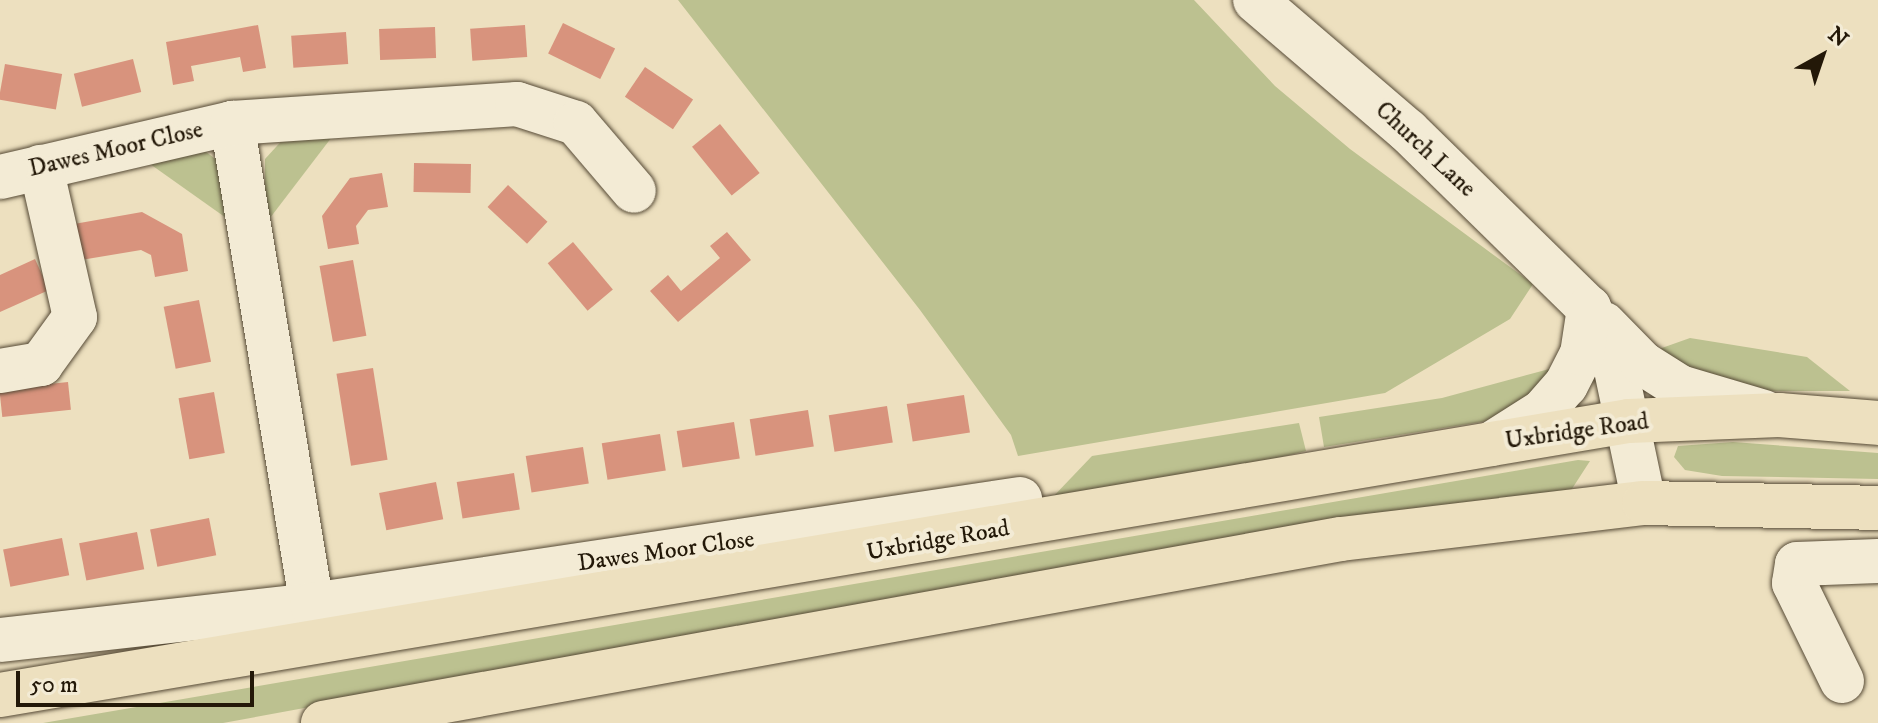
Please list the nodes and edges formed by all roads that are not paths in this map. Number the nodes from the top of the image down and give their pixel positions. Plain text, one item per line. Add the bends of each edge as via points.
1 (1255, 0) edge
2 (232, 123) junction
3 (21, 172) edge
4 (634, 191) dead end
5 (1589, 308) junction
6 (0, 371) edge
7 (1779, 415) junction
8 (1629, 421) junction
9 (1878, 423) edge
10 (1491, 444) junction
11 (1020, 499) dead end
12 (1644, 503) junction
13 (1878, 508) edge
14 (1878, 561) edge
15 (312, 605) junction
16 (0, 640) edge
17 (1842, 681) dead end
18 (0, 695) edge
19 (323, 723) edge

1 - 5 street, Church Lane via 1408,131
2 - 3 street, Dawes Moor Close
2 - 4 street, Dawes Moor Close via 517,104 576,123
2 - 15 street, Dawes Moor Close
3 - 6 street via 75,317 41,364
5 - 7 street, Church Lane via 1642,363 1680,387
5 - 8 street, Church Lane
5 - 10 street via 1582,354 1566,385 1543,411
7 - 8 main road, Uxbridge Road
7 - 9 main road, Uxbridge Road
8 - 10 main road, Uxbridge Road
8 - 12 street, Church Lane
10 - 18 main road, Uxbridge Road
11 - 15 street, Dawes Moor Close
12 - 13 main road
12 - 19 main road via 1341,539
14 - 17 street via 1797,564 1794,583
15 - 16 street, Dawes Moor Close

